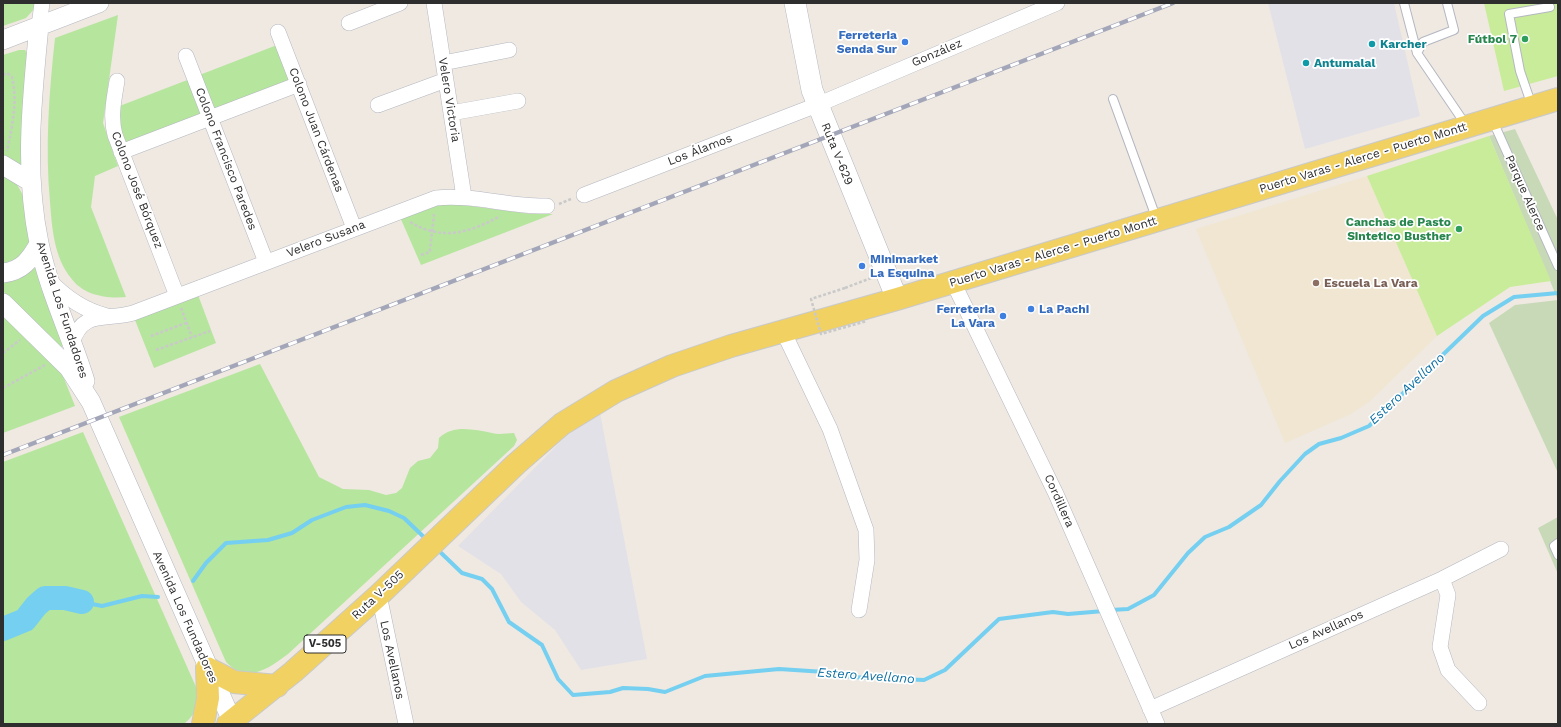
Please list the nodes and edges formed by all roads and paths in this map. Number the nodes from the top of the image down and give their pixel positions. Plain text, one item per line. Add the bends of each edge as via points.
1 (42, 3) edge
2 (99, 3) edge
3 (400, 3) edge
4 (434, 3) edge
5 (795, 3) edge
6 (1057, 3) edge
7 (1404, 3) edge
8 (1447, 3) edge
9 (1550, 7) dead end
10 (349, 23) dead end
11 (39, 26) junction
12 (278, 32) dead end
13 (3, 40) edge
14 (510, 50) dead end
15 (1417, 53) junction
16 (186, 56) dead end
17 (443, 63) junction
18 (3, 75) edge
19 (446, 80) junction
20 (117, 81) dead end
21 (299, 84) junction
22 (1113, 99) dead end
23 (1558, 99) edge
24 (518, 101) dead end
25 (378, 105) dead end
26 (817, 105) junction
27 (1532, 106) junction
28 (451, 113) junction
29 (210, 118) junction
30 (1492, 119) junction
31 (1467, 126) junction
32 (121, 152) junction
33 (4, 165) edge
34 (31, 182) junction
35 (584, 195) joint
36 (464, 197) junction
37 (436, 198) junction
38 (513, 204) junction
39 (547, 206) joint
40 (398, 211) junction
41 (1156, 220) junction
42 (354, 228) junction
43 (432, 231) junction
44 (39, 244) junction
45 (421, 255) dead end
46 (266, 262) junction
47 (1558, 266) edge
48 (886, 272) junction
49 (3, 273) edge
50 (50, 282) junction
51 (953, 282) junction
52 (177, 296) junction
53 (897, 299) junction
54 (3, 303) edge
55 (111, 317) junction
56 (867, 321) dead end
57 (186, 323) junction
58 (30, 330) junction
59 (210, 331) dead end
60 (783, 331) junction
61 (151, 336) dead end
62 (192, 337) junction
63 (72, 344) junction
64 (156, 350) dead end
65 (3, 353) edge
66 (56, 355) junction
67 (3, 388) edge
68 (91, 402) junction
69 (1558, 543) edge
70 (1500, 549) dead end
71 (1558, 555) edge
72 (418, 559) joint
73 (1442, 578) junction
74 (379, 595) junction
75 (859, 610) dead end
76 (207, 668) junction
77 (277, 686) junction
78 (1480, 703) dead end
79 (1150, 709) junction
80 (230, 723) edge
81 (203, 724) edge
82 (406, 724) edge
83 (1157, 724) edge

1 - 11 street, Avenida Los Fundadores
2 - 11 street
3 - 10 street
4 - 17 street, Velero Victoria
5 - 26 main road, Ruta V-629 via 808,77
6 - 26 street, González
7 - 15 lane
8 - 15 lane via 1454,30 1423,42
9 - 27 lane via 1509,14 1520,71
11 - 13 street
11 - 34 street, Avenida Los Fundadores via 31,119
12 - 21 street, Colono Juan Cárdenas
14 - 17 street
15 - 31 lane
16 - 29 street, Colono Francisco Paredes
17 - 19 street, Velero Victoria
18 - 33 path via 7,73 12,77 15,92 13,120
19 - 25 street
19 - 28 street, Velero Victoria
20 - 32 street, Colono José Bórquez via 112,124
21 - 29 street
21 - 42 street, Colono Juan Cárdenas
22 - 41 lane
23 - 27 main road, Puerto Varas - Alerce - Puerto Montt
24 - 28 street
26 - 35 street, Los Álamos
26 - 48 main road, Ruta V-629
27 - 30 main road, Puerto Varas - Alerce - Puerto Montt
28 - 36 street, Velero Victoria
29 - 32 street
29 - 46 street, Colono Francisco Paredes
30 - 31 main road, Puerto Varas - Alerce - Puerto Montt
30 - 47 lane, Parque Alerce
31 - 41 main road, Puerto Varas - Alerce - Puerto Montt
32 - 52 street, Colono José Bórquez
33 - 34 street
34 - 44 street, Avenida Los Fundadores
35 - 39 path
36 - 37 street, Velero Susana
36 - 38 street, Velero Susana
37 - 40 street, Velero Susana
37 - 43 path
38 - 39 street, Velero Susana
38 - 43 path via 502,215 465,232
40 - 42 street, Velero Susana
40 - 43 path via 416,225
41 - 51 main road, Puerto Varas - Alerce - Puerto Montt
42 - 46 street, Velero Susana
43 - 45 path via 430,252
44 - 49 street via 23,266
44 - 50 street, Avenida Los Fundadores
46 - 52 street, Velero Susana
48 - 53 main road, Ruta V-629
48 - 56 path, bridge via 811,299 822,334
50 - 55 street, Velero Susana via 81,307
50 - 63 street, Avenida Los Fundadores
51 - 53 main road, Puerto Varas - Alerce - Puerto Montt
51 - 79 street, Cordillera via 1056,494
52 - 55 street, Velero Susana via 133,313
52 - 57 path
53 - 60 main road, Puerto Varas - Alerce - Puerto Montt
54 - 58 street, Avenida Los Fundadores
55 - 63 street, Velero Susana via 85,322 77,329
57 - 61 path
57 - 62 path
58 - 65 path
58 - 66 street, Avenida Los Fundadores
59 - 62 path
60 - 72 main road, Puerto Varas - Alerce - Puerto Montt via 672,366 616,391 562,424 516,464
60 - 75 street via 830,429 866,530 867,560
62 - 64 path
63 - 68 street, Avenida Los Fundadores
66 - 67 path via 44,366
66 - 68 street, Avenida Los Fundadores via 69,368
68 - 76 street, Avenida Los Fundadores
69 - 71 lane via 1554,546
70 - 73 street, Los Avellanos
72 - 74 main road, Ruta V-505 / V-505
73 - 78 street via 1448,595 1440,647 1448,670
73 - 79 street, Los Avellanos
74 - 77 main road, Ruta V-505 / V-505
74 - 82 street, Los Avellanos
76 - 77 main road via 234,682
76 - 80 street, Avenida Los Fundadores
76 - 81 main road via 208,698
77 - 80 main road, Ruta V-505 / V-505
79 - 83 street, Cordillera

